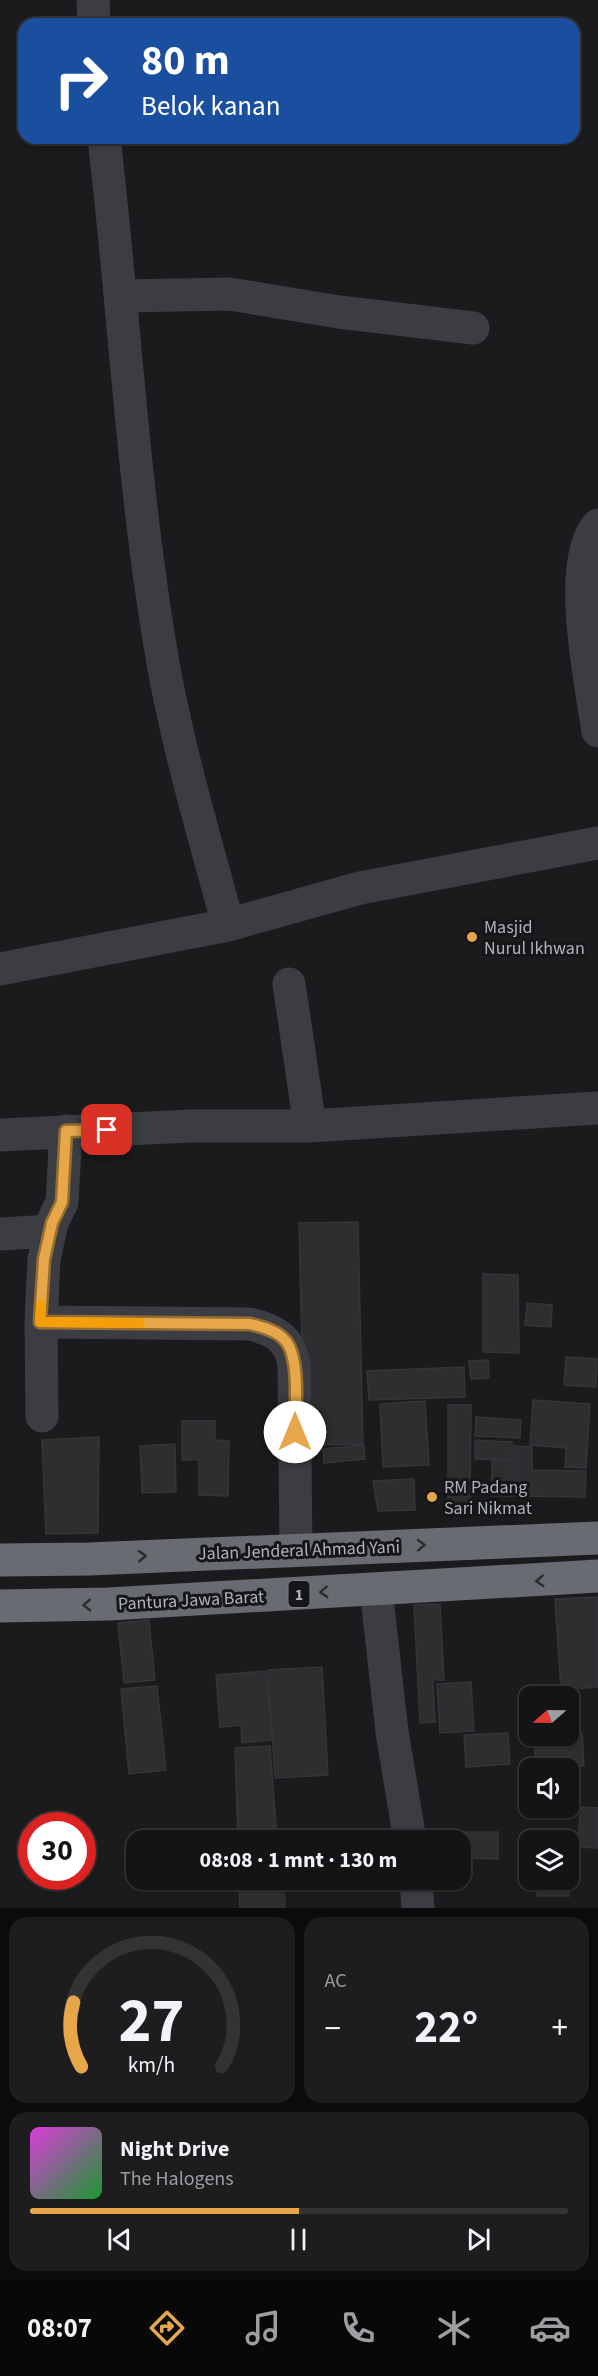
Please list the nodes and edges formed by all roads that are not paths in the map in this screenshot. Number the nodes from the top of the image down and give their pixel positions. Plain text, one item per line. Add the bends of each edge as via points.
1 (93, 0) edge
2 (94, 18) edge
3 (105, 144) edge
4 (122, 296) junction
5 (474, 327) dead end
6 (598, 525) edge
7 (598, 731) edge
8 (598, 843) edge
9 (228, 925) junction
10 (0, 969) edge
11 (289, 984) dead end
12 (598, 1108) edge
13 (310, 1126) junction
14 (66, 1131) junction
15 (0, 1135) edge
16 (50, 1231) junction
17 (0, 1234) edge
18 (40, 1322) junction
19 (42, 1416) dead end
20 (598, 1538) edge
21 (296, 1549) junction
22 (0, 1560) edge
23 (598, 1576) edge
24 (376, 1589) junction
25 (0, 1606) edge
26 (408, 1830) edge
27 (417, 1890) edge
28 (418, 1908) edge

1 - 2 street
3 - 4 street
4 - 5 street via 230,294 339,312
4 - 9 street via 134,448 165,675
6 - 7 street via 585,552 581,601
8 - 9 street via 360,888
9 - 10 street
11 - 13 street
12 - 13 street
13 - 14 street
14 - 15 street
14 - 16 street via 62,1202
16 - 17 street
16 - 18 street
18 - 19 street
18 - 21 street via 250,1324 285,1339 294,1364
21 -> 20 highway, Jalan Jenderal Ahmad Yani
22 -> 21 highway, Jalan Jenderal Ahmad Yani
23 -> 24 highway, Pantura Jawa Barat / 1
24 -> 25 highway, Pantura Jawa Barat / 1
24 - 26 street via 392,1732
27 - 28 street

